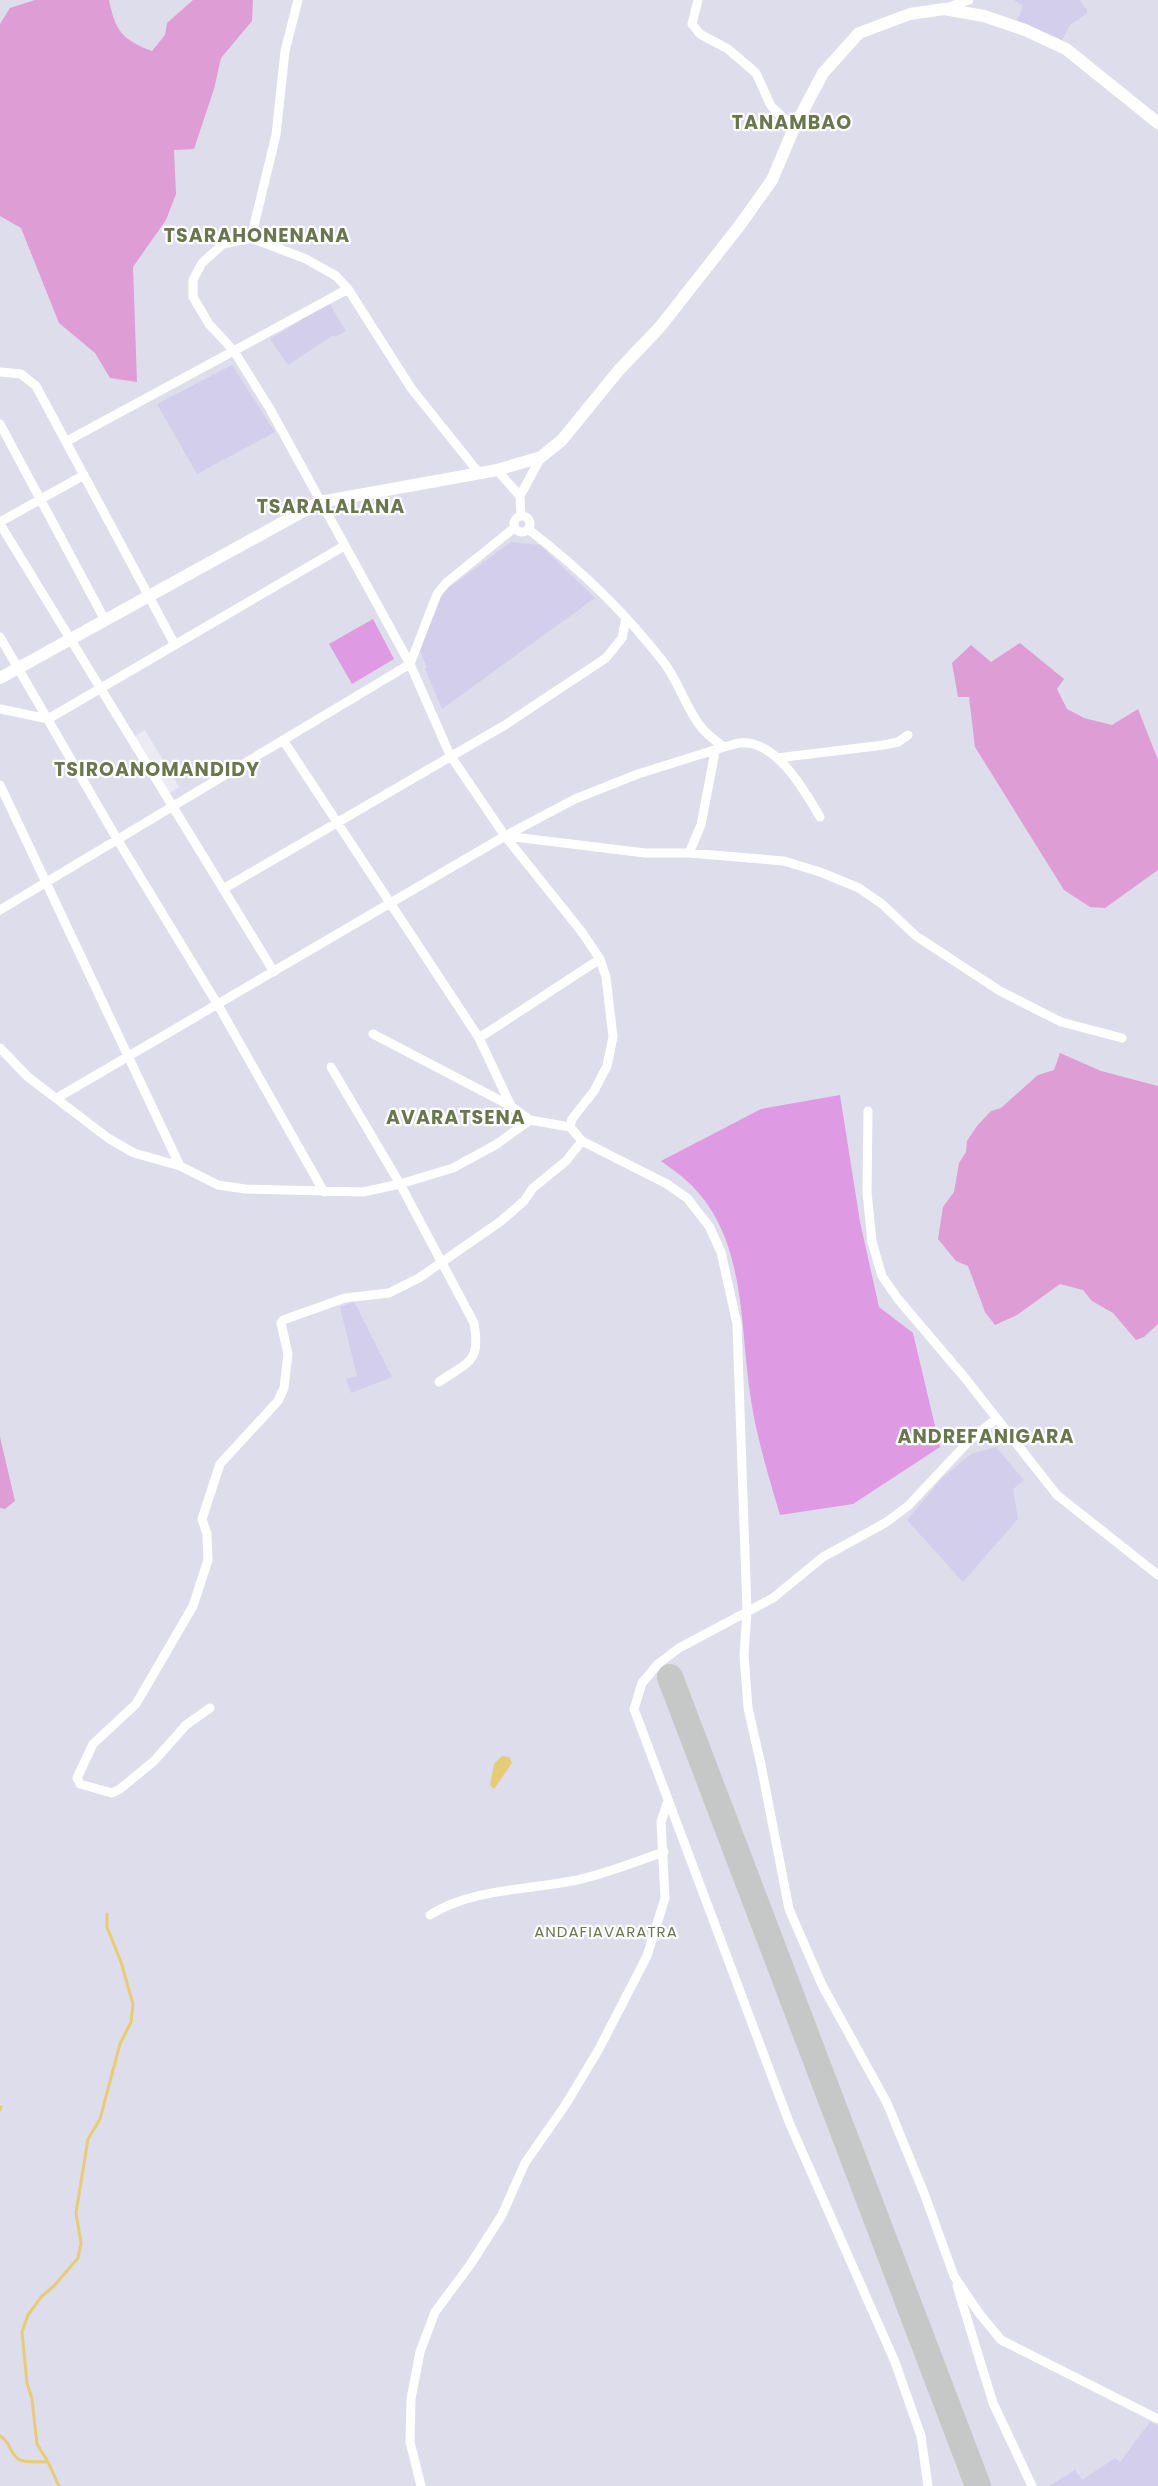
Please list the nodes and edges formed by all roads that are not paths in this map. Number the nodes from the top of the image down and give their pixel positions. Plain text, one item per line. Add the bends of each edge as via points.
1 (298, 0) edge
2 (698, 0) edge
3 (969, 0) edge
4 (944, 9) junction
5 (1158, 123) edge
6 (794, 128) junction
7 (251, 238) junction
8 (348, 289) junction
9 (234, 351) junction
10 (0, 372) edge
11 (0, 424) edge
12 (67, 441) junction
13 (541, 456) junction
14 (497, 470) junction
15 (479, 473) junction
16 (84, 476) junction
17 (520, 496) junction
18 (40, 499) junction
19 (320, 502) junction
20 (521, 516) junction
21 (0, 523) edge
22 (514, 528) junction
23 (528, 529) junction
24 (344, 546) junction
25 (148, 596) junction
26 (626, 618) junction
27 (105, 620) junction
28 (0, 637) edge
29 (71, 639) junction
30 (175, 645) junction
31 (410, 664) junction
32 (18, 668) junction
33 (0, 678) edge
34 (100, 688) junction
35 (0, 709) edge
36 (48, 719) junction
37 (908, 735) dead end
38 (283, 740) junction
39 (724, 747) junction
40 (715, 752) junction
41 (450, 755) junction
42 (777, 758) junction
43 (0, 785) edge
44 (172, 807) junction
45 (820, 816) dead end
46 (336, 822) junction
47 (505, 836) junction
48 (117, 839) junction
49 (690, 853) junction
50 (46, 883) junction
51 (223, 889) junction
52 (390, 903) junction
53 (0, 910) edge
54 (600, 959) junction
55 (274, 972) junction
56 (218, 1005) junction
57 (373, 1034) dead end
58 (479, 1038) junction
59 (1122, 1038) dead end
60 (0, 1048) edge
61 (128, 1056) junction
62 (330, 1067) dead end
63 (57, 1098) junction
64 (512, 1106) junction
65 (868, 1111) dead end
66 (530, 1120) junction
67 (570, 1127) junction
68 (582, 1141) junction
69 (180, 1166) junction
70 (400, 1184) junction
71 (324, 1192) junction
72 (442, 1262) junction
73 (439, 1382) dead end
74 (996, 1419) junction
75 (1158, 1575) edge
76 (746, 1611) junction
77 (210, 1708) dead end
78 (668, 1801) junction
79 (664, 1852) junction
80 (430, 1915) dead end
81 (954, 2276) junction
82 (1158, 2419) edge
83 (926, 2483) edge
84 (421, 2486) edge
85 (1032, 2486) edge

1 - 7 street via 285,51 276,135
2 - 6 street via 692,24 700,34 728,49 756,73 771,106
3 - 4 street
4 - 5 main road via 984,16 1066,49
4 - 6 main road via 910,14 859,33 823,73
6 - 13 main road via 772,180 740,226 660,327 619,370 562,440
7 - 8 street via 306,259 336,276
7 - 9 street via 222,244 202,263 193,280 193,297 209,324
8 - 9 street
8 - 15 street via 411,388
9 - 12 street
9 - 19 street via 270,409
10 - 12 street via 22,374 36,386
11 - 18 street
12 - 16 street
13 - 14 main road
13 - 17 street
14 - 15 main road
14 - 17 street
15 - 19 main road
16 - 18 street
16 - 25 street
17 - 20 street
18 - 21 street
18 - 27 street
19 - 24 street
19 - 25 main road
20 - 22 street via 514,523
20 - 23 street via 530,523
21 - 29 street
22 - 23 street via 518,532
22 - 31 street via 441,588
23 - 26 street via 565,558
24 - 30 street
24 - 31 street
25 - 27 main road
25 - 30 street
26 - 39 street via 670,670 701,727
26 - 41 street via 622,638 606,658 505,725
27 - 29 main road
28 - 32 street
29 - 32 main road
29 - 34 street
30 - 34 street
31 - 38 street
31 - 41 street
32 - 33 main road
32 - 36 street
34 - 36 street
34 - 44 street
35 - 36 street
36 - 48 street
37 - 42 street via 898,742 884,745
38 - 44 street
38 - 46 street
39 - 40 street
39 - 42 street via 741,743 758,746
40 - 47 street via 638,774 575,799
40 - 49 street via 701,825
41 - 46 street
41 - 47 street
42 - 45 street via 803,787
43 - 50 street
44 - 48 street
44 - 51 street
46 - 51 street
46 - 52 street
47 - 49 street via 645,853
47 - 52 street
47 - 54 street
48 - 50 street
48 - 56 street
49 - 59 street via 784,861 851,885 882,904 916,936 1000,990 1061,1022
50 - 53 street
50 - 61 street
51 - 55 street
52 - 55 street
52 - 58 street
54 - 58 street
54 - 67 street via 606,976 613,1037 607,1066 594,1091 572,1118
55 - 56 street
56 - 61 street
56 - 71 street
57 - 64 street
58 - 64 street
60 - 63 street via 28,1077
61 - 63 street
61 - 69 street
62 - 70 street
63 - 69 street via 108,1138 134,1153
64 - 66 street
65 - 74 street via 866,1192 872,1242 882,1276
66 - 67 street
66 - 70 street via 497,1144 453,1168
67 - 68 street
68 - 72 street via 566,1161 533,1188 524,1201
68 - 76 street via 667,1184 687,1198 708,1226 721,1252 738,1324
69 - 71 street via 218,1185
70 - 71 street via 363,1192
70 - 72 street
72 - 73 street via 474,1323 478,1344 473,1357
72 - 77 street via 389,1293 345,1298 283,1320 288,1354 284,1388 278,1401 220,1464 202,1520 207,1534 208,1560 193,1606 136,1704 93,1744 77,1778 80,1784 112,1793 120,1789 154,1761 186,1725
74 - 75 street via 1057,1495
74 - 76 street via 970,1440 908,1506 886,1523 823,1557 774,1598
76 - 78 street via 678,1648 642,1683 634,1709
76 - 81 street via 744,1655 748,1708 789,1909 822,1985 887,2103
78 - 79 street via 661,1822
78 - 83 street via 789,2122 895,2362 922,2436
79 - 80 street via 574,1881 474,1897 444,1906
79 - 84 street via 665,1898 647,1956 617,2018 566,2104 525,2164 502,2215 435,2312 420,2352 411,2399 410,2442
81 - 82 street via 1001,2340
81 - 85 street via 993,2403

